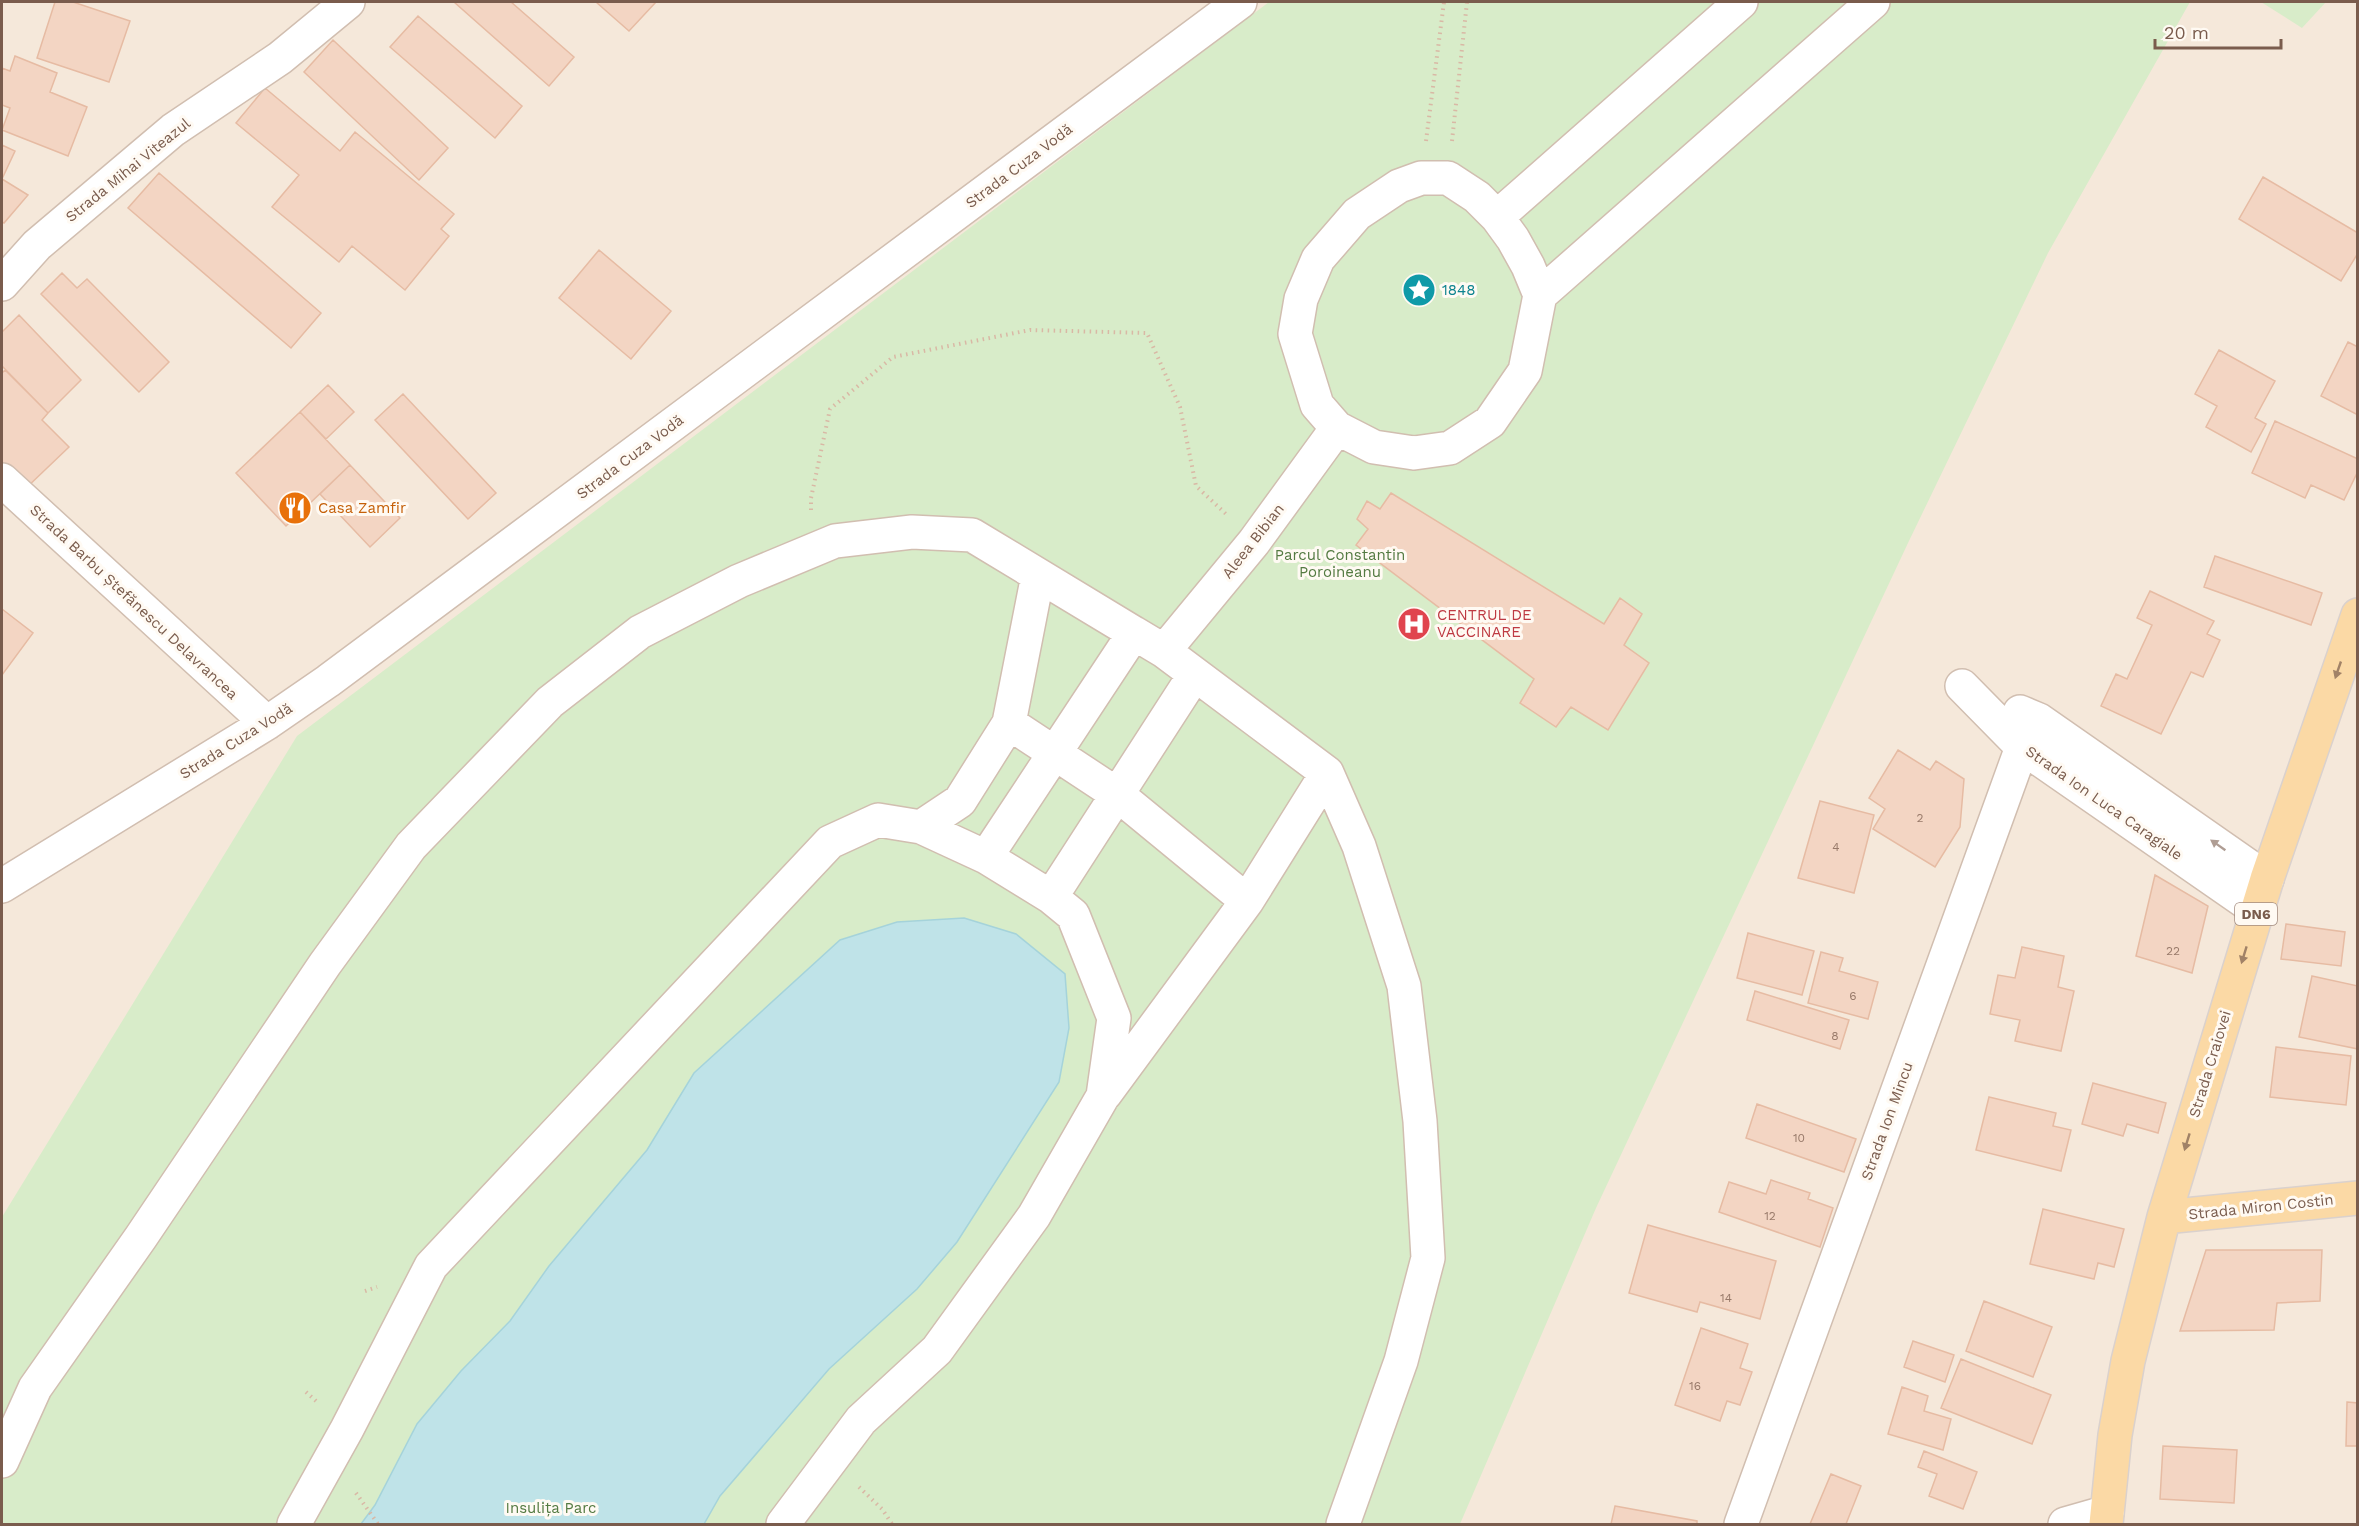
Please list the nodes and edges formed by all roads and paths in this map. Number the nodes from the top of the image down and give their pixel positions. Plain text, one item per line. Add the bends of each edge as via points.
1 (348, 2) edge
2 (1240, 2) edge
3 (1444, 2) edge
4 (1467, 2) edge
5 (1741, 2) edge
6 (1873, 2) edge
7 (1434, 178) junction
8 (1497, 218) junction
9 (2, 284) edge
10 (1540, 295) junction
11 (1337, 428) junction
12 (2, 480) edge
13 (1254, 542) junction
14 (813, 550) junction
15 (1038, 575) junction
16 (2358, 615) edge
17 (1134, 633) junction
18 (1164, 651) junction
19 (1196, 674) junction
20 (267, 723) junction
21 (1009, 723) junction
22 (2031, 734) junction
23 (1056, 752) junction
24 (1327, 773) junction
25 (1118, 795) junction
26 (921, 827) junction
27 (986, 857) junction
28 (2266, 879) junction
29 (2, 886) edge
30 (1051, 897) junction
31 (1246, 901) junction
32 (2257, 910) junction
33 (1103, 1096) junction
34 (2358, 1198) edge
35 (2164, 1217) junction
36 (2, 1461) edge
37 (828, 1462) junction
38 (2106, 1518) edge
39 (294, 1524) edge
40 (783, 1524) edge
41 (892, 1524) edge
42 (1344, 1524) edge
43 (1741, 1524) edge
44 (2065, 1524) edge

1 - 9 street, Strada Mihai Viteazul via 280,58 173,130 37,245
2 - 20 street, Strada Cuza Vodă
3 - 7 path
4 - 7 path
5 - 8 street
6 - 10 street
7 - 8 street via 1477,196
7 - 11 street via 1398,186 1357,214 1318,259 1301,299 1295,334 1305,370 1317,405
8 - 10 street via 1528,266
10 - 11 street via 1525,371 1490,422 1450,448 1414,453 1374,447
11 - 13 street, Aleea Bibian
12 - 20 street, Strada Barbu Ștefănescu Delavrancea
13 - 14 path via 1196,486 1180,407 1147,333 1030,330 893,357 830,409 811,498
13 - 18 street, Aleea Bibian
14 - 15 street via 835,541 912,532 972,536
14 - 36 street via 738,580 640,632 550,702 411,846 325,964 35,1388
15 - 17 street
15 - 21 street
16 -> 28 main road, Strada Craiovei / DN6
17 - 18 street
17 - 23 street
18 - 19 street
19 - 24 street
19 - 25 street
20 - 29 street, Strada Cuza Vodă
21 - 23 street
21 - 26 street via 960,801
28 -> 22 street, Strada Ion Luca Caragiale
22 - 32 street, Strada Ion Luca Caragiale
22 - 43 street, Strada Ion Mincu
23 - 25 street
23 - 27 street
24 - 31 street
24 - 42 street via 1359,846 1404,986 1420,1121 1428,1258 1401,1361
25 - 30 street
25 - 31 street
26 - 27 street
26 - 39 street via 878,820 830,842 431,1266
27 - 30 street
28 - 32 main road, Strada Craiovei / DN6
30 - 33 street via 1073,915 1114,1018
31 - 33 street
32 -> 35 main road, Strada Craiovei / DN6
33 - 37 street via 1034,1216 937,1350 861,1420
34 - 35 main road, Strada Miron Costin
35 - 38 main road, Strada Craiovei / DN6 via 2128,1361
37 - 40 street
37 - 41 path via 882,1509
38 - 44 street

